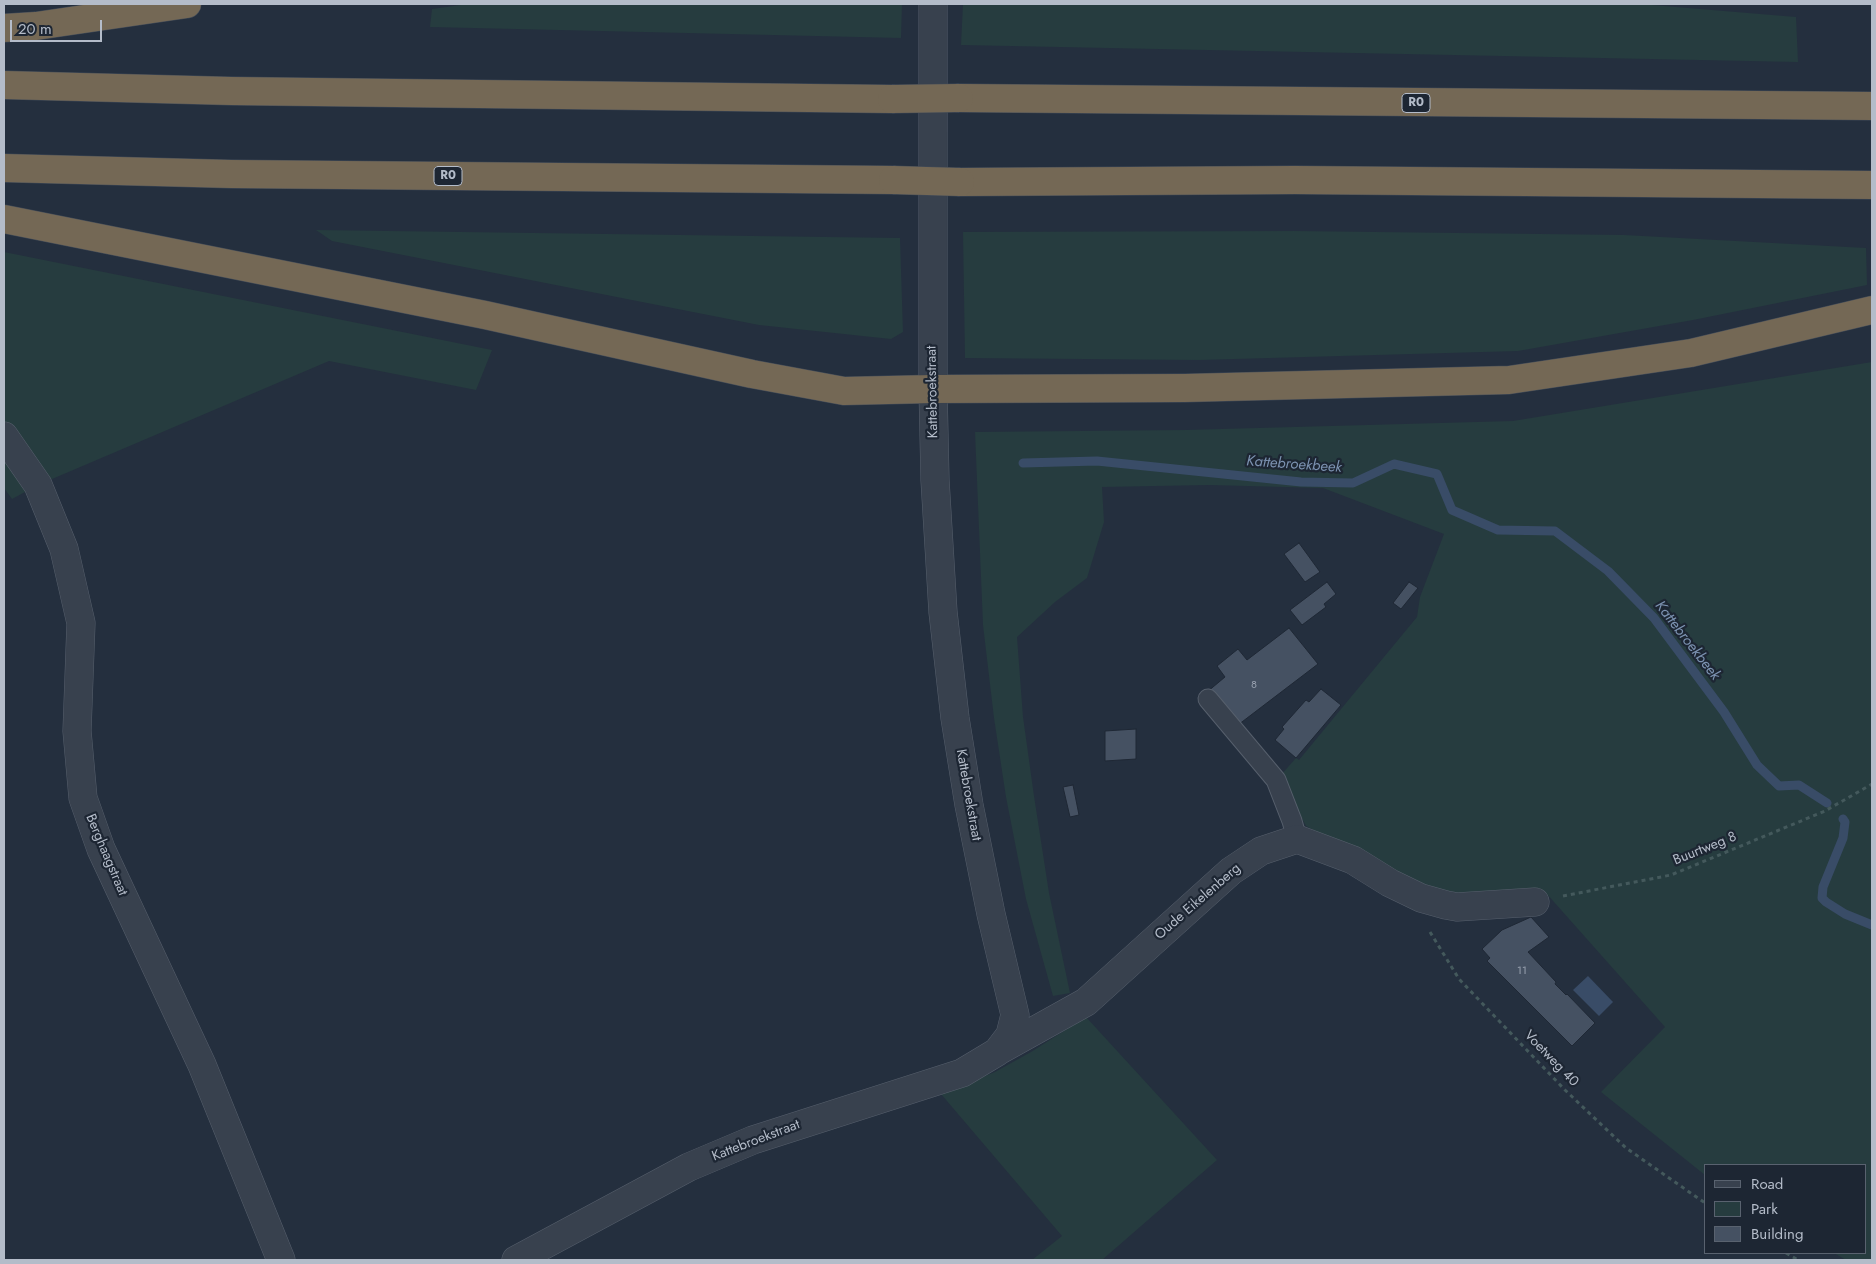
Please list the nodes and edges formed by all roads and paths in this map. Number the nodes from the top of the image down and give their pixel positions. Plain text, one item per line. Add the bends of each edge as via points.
1 (187, 4) edge
2 (933, 4) edge
3 (4, 28) edge
4 (4, 85) edge
5 (1872, 106) edge
6 (4, 168) edge
7 (1872, 185) edge
8 (4, 220) edge
9 (1872, 310) edge
10 (933, 389) junction
11 (4, 436) edge
12 (1208, 699) dead end
13 (1871, 785) edge
14 (1297, 839) junction
15 (1421, 898) junction
16 (1535, 902) joint
17 (997, 1052) junction
18 (1704, 1202) edge
19 (281, 1260) edge
20 (516, 1260) edge

1 - 3 highway
2 - 10 street, Kattebroekstraat
4 - 5 highway, R0, bridge via 892,99
6 - 7 highway, R0, bridge via 232,174 960,182 1295,180
8 - 10 highway via 485,315 742,372 844,391
9 - 10 highway via 1691,353 1509,380 1185,388
10 - 17 street, Kattebroekstraat via 943,612 955,718 987,896 1015,1014 1010,1035
11 - 19 street, Berghaagstraat via 38,485 64,549 81,623 77,731 82,798 101,848 202,1065
12 - 14 lane via 1276,780
13 - 16 path, Buurtweg 8 via 1825,811 1670,875
14 - 15 street via 1353,860
14 - 17 street, Oude Eikelenberg via 1261,851 1231,871 1086,1002
15 - 16 street via 1457,906
15 - 18 path, Voetweg 40 via 1430,932 1459,980 1626,1148
17 - 20 street, Kattebroekstraat via 962,1072 753,1140 689,1167

